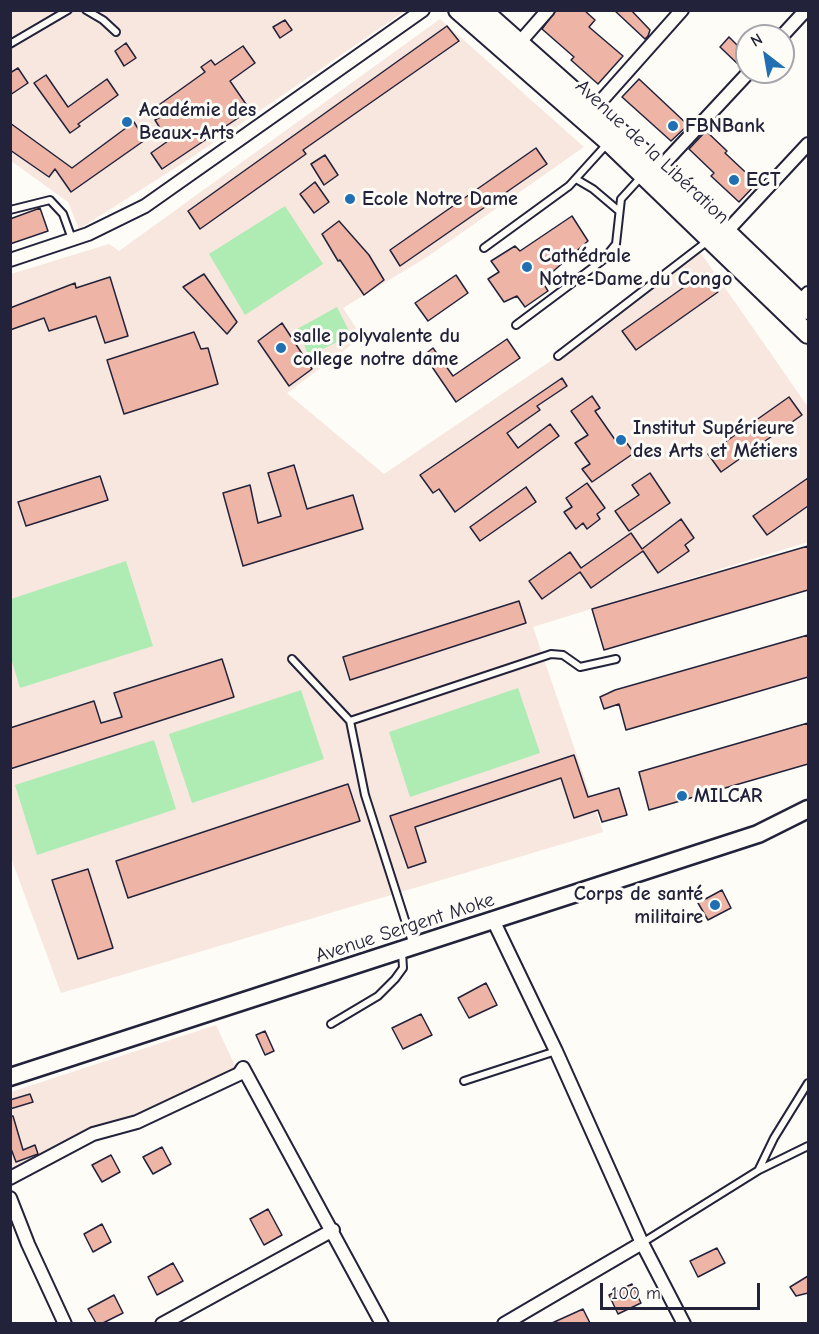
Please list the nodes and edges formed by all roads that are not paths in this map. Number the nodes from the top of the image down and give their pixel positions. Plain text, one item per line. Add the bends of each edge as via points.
1 (68, 10) edge
2 (86, 10) edge
3 (423, 10) edge
4 (458, 10) edge
5 (482, 10) edge
6 (548, 10) edge
7 (682, 10) edge
8 (806, 10) edge
9 (793, 24) edge
10 (116, 32) dead end
11 (520, 42) junction
12 (10, 44) edge
13 (737, 84) edge
14 (594, 109) junction
15 (609, 142) junction
16 (808, 144) edge
17 (651, 174) junction
18 (576, 179) junction
19 (10, 210) edge
20 (619, 211) junction
21 (719, 234) junction
22 (72, 239) junction
23 (484, 248) dead end
24 (10, 260) edge
25 (806, 302) edge
26 (516, 325) dead end
27 (808, 334) edge
28 (558, 356) dead end
29 (292, 659) dead end
30 (616, 659) dead end
31 (350, 721) junction
32 (808, 808) edge
33 (494, 922) junction
34 (408, 950) junction
35 (331, 1024) dead end
36 (556, 1051) junction
37 (10, 1077) edge
38 (464, 1081) dead end
39 (808, 1083) edge
40 (808, 1146) edge
41 (759, 1170) junction
42 (10, 1178) edge
43 (10, 1198) edge
44 (333, 1230) junction
45 (642, 1244) junction
46 (65, 1323) edge
47 (162, 1323) edge
48 (382, 1323) edge
49 (504, 1323) edge
50 (684, 1323) edge

1 - 12 lane
2 - 10 lane
3 - 22 street via 145,206
4 - 15 main road, Avenue de la Libération
5 - 11 main road, Avenue de la Libération
6 - 11 street
7 - 14 street
8 - 9 street
11 - 14 main road, Avenue de la Libération
13 - 17 street
14 - 17 main road, Avenue de la Libération
15 - 17 main road, Avenue de la Libération
15 - 18 lane
16 - 21 street
17 - 20 lane via 621,199
17 - 21 main road, Avenue de la Libération
18 - 20 lane
18 - 23 lane
19 - 22 lane via 50,200 63,214
20 - 26 lane via 621,223 616,244 603,260
21 - 25 main road, Avenue de la Libération
21 - 27 main road, Avenue de la Libération
21 - 28 lane
22 - 24 street
29 - 31 lane
30 - 31 lane via 580,667 551,654
31 - 34 lane via 365,795
32 - 33 main road, Avenue Sergent Moke via 764,832
33 - 34 main road, Avenue Sergent Moke
33 - 36 street
34 - 35 lane via 403,968 378,996
34 - 37 main road, Avenue Sergent Moke
36 - 38 lane
36 - 45 street
39 - 41 lane
40 - 41 lane
41 - 45 lane
42 - 44 street via 93,1134 137,1122 239,1074 243,1068
43 - 46 street
44 - 47 street
44 - 48 street
45 - 49 street
45 - 50 street

